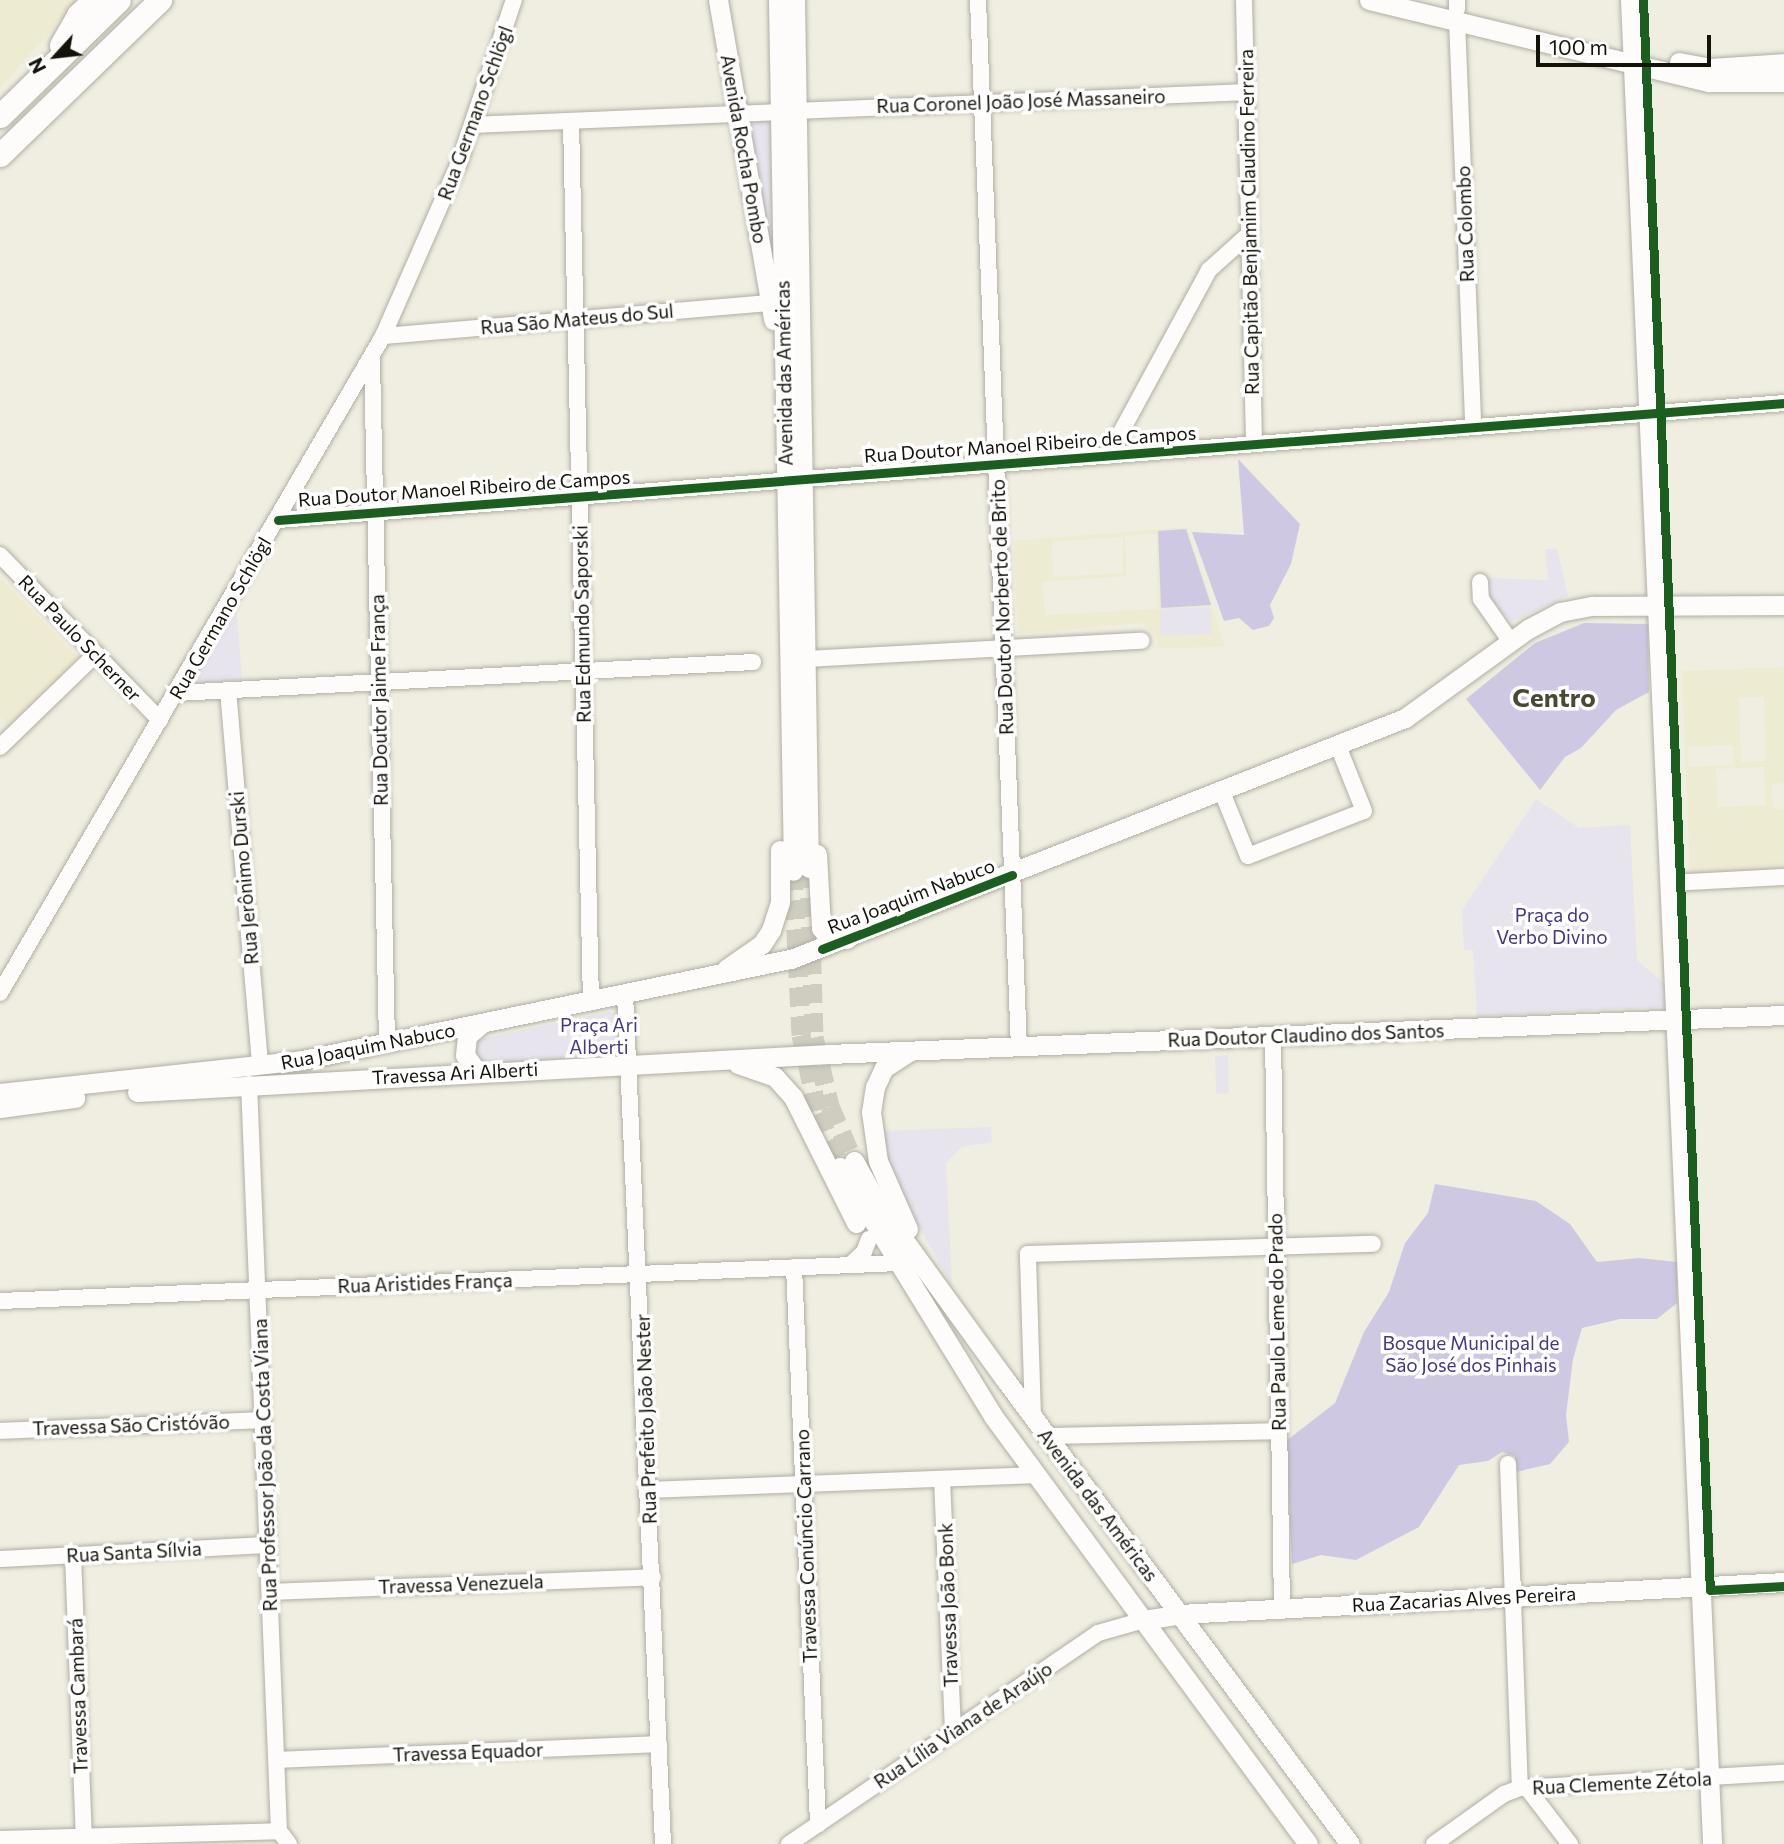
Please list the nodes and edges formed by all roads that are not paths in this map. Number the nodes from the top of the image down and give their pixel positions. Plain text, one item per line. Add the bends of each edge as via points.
1 (94, 0) edge
2 (119, 0) edge
3 (160, 0) edge
4 (514, 0) edge
5 (718, 0) edge
6 (778, 0) edge
7 (795, 0) edge
8 (978, 0) edge
9 (1244, 0) edge
10 (1369, 0) edge
11 (1419, 0) edge
12 (1630, 0) edge
13 (1457, 10) edge
14 (1633, 58) junction
15 (1784, 63) edge
16 (48, 69) junction
17 (1784, 82) edge
18 (1246, 92) junction
19 (982, 103) junction
20 (788, 112) junction
21 (738, 114) junction
22 (0, 116) edge
23 (571, 121) junction
24 (473, 125) junction
25 (0, 155) edge
26 (1249, 234) junction
27 (770, 303) junction
28 (576, 320) junction
29 (383, 336) junction
30 (372, 357) junction
31 (784, 380) junction
32 (1784, 403) edge
33 (1649, 413) junction
34 (1473, 427) junction
35 (1254, 444) junction
36 (1108, 456) junction
37 (996, 464) junction
38 (794, 480) junction
39 (580, 497) junction
40 (375, 513) junction
41 (278, 520) junction
42 (0, 555) edge
43 (1480, 582) dead end
44 (1657, 605) junction
45 (1784, 605) edge
46 (1142, 641) dead end
47 (1511, 642) junction
48 (1003, 648) junction
49 (96, 654) junction
50 (805, 659) junction
51 (753, 662) dead end
52 (583, 671) junction
53 (379, 682) junction
54 (228, 690) junction
55 (797, 692) junction
56 (177, 693) junction
57 (160, 720) junction
58 (1338, 746) junction
59 (0, 747) edge
60 (1222, 792) junction
61 (801, 869) tunnel mouth
62 (1012, 875) junction
63 (1784, 877) edge
64 (1669, 883) junction
65 (850, 939) junction
66 (712, 977) junction
67 (0, 993) edge
68 (625, 995) junction
69 (591, 1002) junction
70 (1784, 1015) edge
71 (1675, 1019) junction
72 (481, 1024) junction
73 (430, 1034) junction
74 (1273, 1036) junction
75 (387, 1043) junction
76 (1019, 1046) junction
77 (913, 1050) junction
78 (829, 1054) joint
79 (720, 1060) junction
80 (632, 1064) junction
81 (261, 1066) junction
82 (484, 1072) junction
83 (439, 1074) junction
84 (249, 1084) junction
85 (1, 1096) edge
86 (869, 1240) junction
87 (1373, 1244) dead end
88 (1276, 1246) junction
89 (897, 1261) junction
90 (850, 1265) junction
91 (794, 1267) junction
92 (927, 1268) junction
93 (640, 1274) junction
94 (257, 1290) junction
95 (0, 1301) edge
96 (1033, 1417) junction
97 (263, 1420) junction
98 (0, 1431) edge
99 (1279, 1431) junction
100 (1047, 1436) junction
101 (1508, 1464) dead end
102 (1037, 1475) junction
103 (943, 1479) junction
104 (804, 1484) junction
105 (649, 1490) junction
106 (268, 1545) junction
107 (73, 1555) junction
108 (0, 1559) edge
109 (653, 1577) junction
110 (1784, 1582) edge
111 (1700, 1586) junction
112 (270, 1592) junction
113 (1513, 1596) junction
114 (1282, 1608) junction
115 (1180, 1614) junction
116 (1144, 1620) junction
117 (953, 1732) junction
118 (659, 1744) junction
119 (276, 1760) junction
120 (1784, 1773) edge
121 (1709, 1777) junction
122 (1523, 1788) junction
123 (818, 1824) junction
124 (173, 1834) junction
125 (84, 1837) junction
126 (284, 1837) edge
127 (0, 1839) edge
128 (158, 1844) edge
129 (663, 1844) edge
130 (789, 1844) edge
131 (1307, 1844) edge
132 (1350, 1844) edge
133 (1434, 1844) edge
134 (1570, 1844) edge
135 (1712, 1844) edge

1 - 16 highway via 78,15
2 - 16 highway
3 - 25 highway
4 - 24 street, Rua Germano Schlögl
5 - 21 main road, Avenida Rocha Pombo
6 - 20 main road, Avenida das Américas
7 - 20 main road, Avenida das Américas
8 - 19 street, Rua Doutor Norberto de Brito
9 - 18 street, Rua Capitão Benjamim Claudino Ferreira
10 - 13 main road
11 - 13 main road
12 - 14 main road
13 - 14 main road
13 - 34 street, Rua Colombo
14 - 15 main road via 1709,68
14 - 17 main road via 1709,82
14 - 33 main road
16 - 22 highway
18 - 19 street, Rua Coronel João José Massaneiro
18 - 26 street, Rua Capitão Benjamim Claudino Ferreira
19 - 20 street, Rua Coronel João José Massaneiro
19 - 37 street, Rua Doutor Norberto de Brito
20 - 21 street, Rua Coronel João José Massaneiro
20 - 31 main road, Avenida das Américas
20 - 38 main road, Avenida das Américas
21 - 23 street, Rua Coronel João José Massaneiro
21 - 27 main road, Avenida Rocha Pombo
23 - 24 street, Rua Coronel João José Massaneiro
23 - 28 street, Rua Edmundo Saporski
24 - 29 street, Rua Germano Schlögl
26 - 35 street, Rua Capitão Benjamim Claudino Ferreira
26 - 36 street via 1209,270
27 - 28 street, Rua São Mateus do Sul
27 - 31 main road, Avenida Rocha Pombo
28 - 29 street, Rua São Mateus do Sul
28 - 39 street, Rua Edmundo Saporski
29 - 30 street, Rua Germano Schlögl
30 - 40 street, Rua Doutor Jaime França
30 - 41 street, Rua Germano Schlögl
31 - 38 main road, Avenida das Américas
32 - 33 street, Rua Doutor Manoel Ribeiro de Campos
33 - 34 street, Rua Doutor Manoel Ribeiro de Campos
33 - 44 main road
34 - 35 street, Rua Doutor Manoel Ribeiro de Campos
35 - 36 street, Rua Doutor Manoel Ribeiro de Campos
36 - 37 street, Rua Doutor Manoel Ribeiro de Campos
37 - 38 street, Rua Doutor Manoel Ribeiro de Campos
37 - 48 street, Rua Doutor Norberto de Brito
38 - 39 street, Rua Doutor Manoel Ribeiro de Campos
38 - 50 main road, Avenida das Américas
38 - 55 main road, Avenida das Américas
39 - 40 street, Rua Doutor Manoel Ribeiro de Campos
39 - 52 street, Rua Edmundo Saporski
40 - 41 street, Rua Doutor Manoel Ribeiro de Campos
40 - 53 street, Rua Doutor Jaime França
41 - 56 street, Rua Germano Schlögl
42 - 49 street, Rua Paulo Scherner
43 - 47 street via 1481,599
44 - 45 main road, Rua Joaquim Nabuco
44 - 47 main road, Rua Joaquim Nabuco via 1576,608 1544,620
44 - 64 main road
46 - 48 street
47 - 58 main road, Rua Joaquim Nabuco via 1427,706
48 - 50 street
48 - 62 street, Rua Doutor Norberto de Brito
49 - 57 street, Rua Paulo Scherner
49 - 59 street
50 - 55 main road, Avenida das Américas
51 - 52 street
52 - 53 street
52 - 69 street, Rua Edmundo Saporski
53 - 54 street
53 - 75 street, Rua Doutor Jaime França
54 - 56 street
54 - 81 street, Rua Jerônimo Durski
55 - 61 main road, Avenida das Américas
55 - 65 main road via 815,760 819,919 828,937
55 - 66 main road via 780,794 778,914 762,944
56 - 57 street, Rua Germano Schlögl
57 - 67 street, Rua Germano Schlögl
58 - 60 main road, Rua Joaquim Nabuco
58 - 60 street via 1364,811 1248,856
60 - 62 main road, Rua Joaquim Nabuco
62 - 65 main road, Rua Joaquim Nabuco
62 - 76 street, Rua Doutor Norberto de Brito
63 - 64 street
64 - 71 main road
65 - 66 main road, Rua Joaquim Nabuco via 791,959
66 - 68 main road, Rua Joaquim Nabuco
68 - 69 main road, Rua Joaquim Nabuco
68 - 80 street, Rua Prefeito João Nester
69 - 72 main road, Rua Joaquim Nabuco
70 - 71 main road, Rua Doutor Claudino dos Santos
71 - 74 main road, Rua Doutor Claudino dos Santos
71 - 111 main road
72 - 73 main road, Rua Joaquim Nabuco
72 - 82 main road via 464,1045 469,1063
73 - 75 main road, Rua Joaquim Nabuco
73 - 83 main road via 442,1036 453,1050 453,1059
74 - 76 main road, Rua Doutor Claudino dos Santos
74 - 88 street, Rua Paulo Leme do Prado
75 - 81 main road, Rua Joaquim Nabuco
76 - 77 main road, Rua Doutor Claudino dos Santos
77 - 78 main road, Rua Doutor Claudino dos Santos
77 - 92 main road via 891,1062 877,1079 872,1129 886,1182
78 - 79 main road, Travessa Ari Alberti
79 - 80 main road, Travessa Ari Alberti
79 - 86 main road via 762,1070 786,1087 838,1194
80 - 82 main road, Travessa Ari Alberti
80 - 93 street, Rua Prefeito João Nester
81 - 85 main road, Rua Joaquim Nabuco
82 - 83 main road, Travessa Ari Alberti
83 - 84 main road, Travessa Ari Alberti
84 - 85 main road, Rua Joaquim Nabuco
84 - 94 street, Rua Professor João da Costa Viana
86 - 89 main road
86 - 90 street
87 - 88 street
88 - 96 street via 1028,1254
88 - 99 street, Rua Paulo Leme do Prado
89 - 90 street, Rua Aristides França
89 - 92 main road, Avenida das Américas via 847,1164
89 - 102 main road, Avenida das Américas via 970,1382
90 - 91 street, Rua Aristides França
91 - 93 street, Rua Aristides França
91 - 104 street, Travessa Conúncio Carrano
92 - 96 main road, Avenida das Américas
93 - 94 street, Rua Aristides França
93 - 105 street, Rua Prefeito João Nester
94 - 95 street, Rua Aristides França
94 - 97 street, Rua Professor João da Costa Viana
96 - 100 main road, Avenida das Américas
97 - 98 street, Travessa São Cristóvão
97 - 106 street, Rua Professor João da Costa Viana
99 - 100 street
99 - 114 street, Rua Paulo Leme do Prado
100 - 115 main road, Avenida das Américas
101 - 113 street
102 - 103 street
102 - 116 main road, Avenida das Américas
103 - 104 street
103 - 117 street, Travessa João Bonk
104 - 105 street
104 - 123 street, Travessa Conúncio Carrano
105 - 109 street, Rua Prefeito João Nester
106 - 107 street, Rua Santa Sílvia
106 - 112 street, Rua Professor João da Costa Viana
107 - 108 street, Rua Santa Sílvia
107 - 125 street, Travessa Cambará
109 - 112 street, Travessa Venezuela
109 - 118 street, Rua Prefeito João Nester
110 - 111 main road, Rua Zacarias Alves Pereira
111 - 113 main road, Rua Zacarias Alves Pereira
111 - 121 main road
112 - 119 street, Rua Professor João da Costa Viana
113 - 114 main road, Rua Zacarias Alves Pereira
113 - 122 street
114 - 115 main road, Rua Zacarias Alves Pereira
115 - 116 main road, Rua Zacarias Alves Pereira
115 - 132 main road, Avenida das Américas
116 - 117 street, Rua Lília Viana de Araújo via 1098,1633
116 - 131 main road, Avenida das Américas
117 - 123 street, Rua Lília Viana de Araújo
118 - 119 street, Travessa Equador
118 - 129 street, Rua Prefeito João Nester
119 - 126 street, Rua Professor João da Costa Viana
120 - 121 street, Rua Clemente Zétola
121 - 122 street, Rua Clemente Zétola
121 - 135 main road
122 - 133 street, Rua Clemente Zétola via 1504,1794
122 - 134 street
123 - 130 street, Rua Lília Viana de Araújo
124 - 125 street
124 - 126 street
124 - 128 street
125 - 127 street

